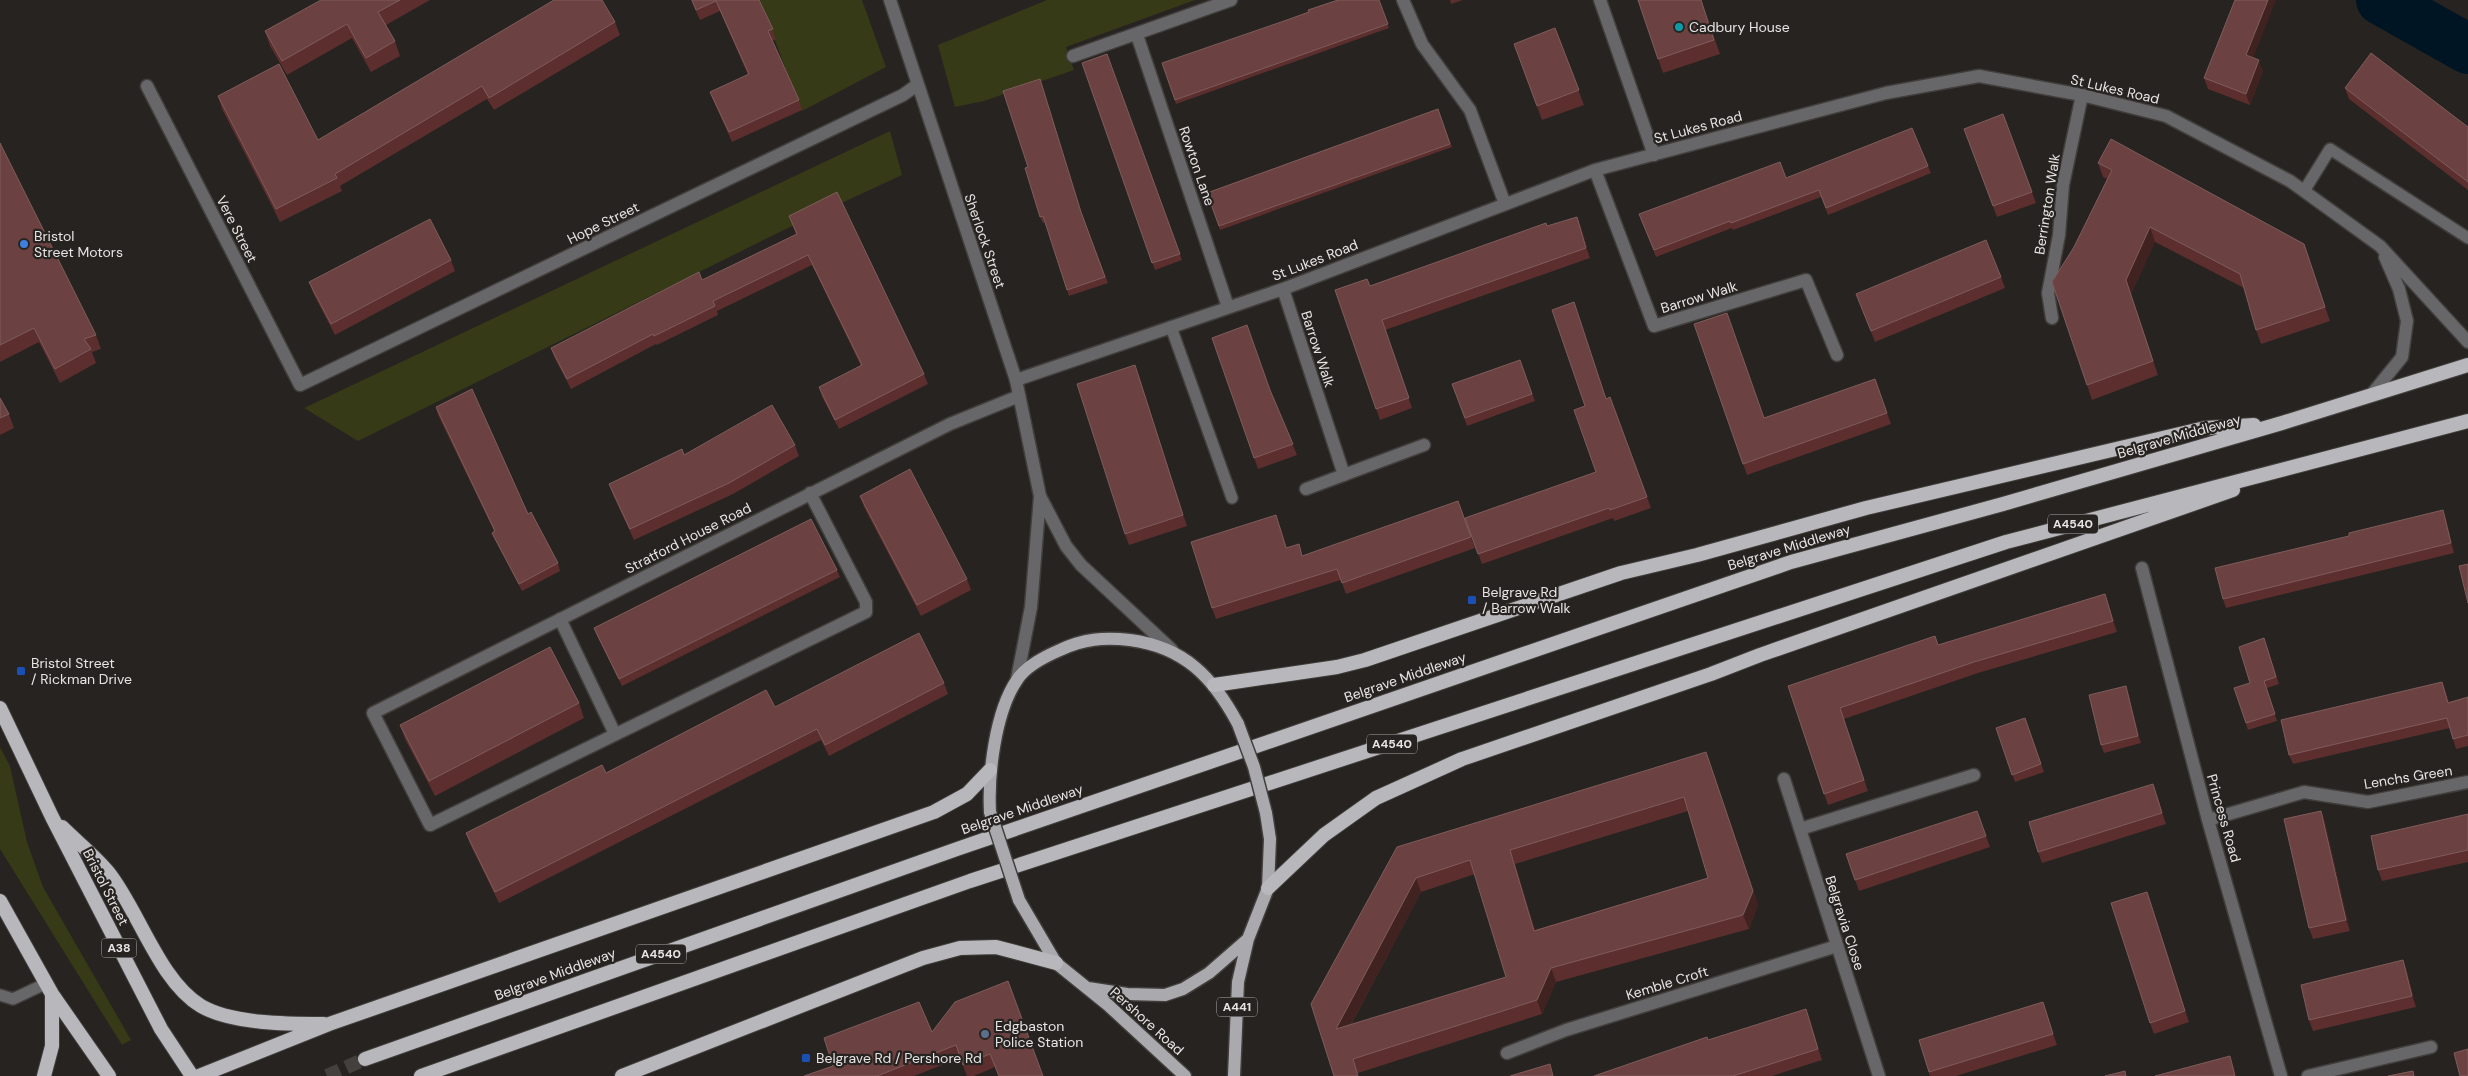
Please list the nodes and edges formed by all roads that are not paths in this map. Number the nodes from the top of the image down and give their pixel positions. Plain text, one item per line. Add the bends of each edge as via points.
1 (890, 0) edge
2 (1232, 0) edge
3 (1403, 0) edge
4 (1600, 0) edge
5 (1137, 35) junction
6 (1073, 56) dead end
7 (917, 85) junction
8 (147, 86) dead end
9 (2082, 95) junction
10 (1654, 155) junction
11 (1595, 170) junction
12 (2304, 191) junction
13 (1505, 204) junction
14 (2468, 238) edge
15 (2380, 246) junction
16 (1283, 289) junction
17 (1228, 307) junction
18 (2052, 318) dead end
19 (1171, 327) junction
20 (2468, 342) edge
21 (1837, 355) dead end
22 (2468, 365) edge
23 (1016, 380) junction
24 (300, 386) joint
25 (2372, 394) junction
26 (1019, 396) junction
27 (2468, 421) edge
28 (2282, 423) junction
29 (1424, 445) dead end
30 (2335, 454) junction
31 (1344, 475) junction
32 (1306, 489) dead end
33 (810, 493) junction
34 (1040, 496) junction
35 (1232, 498) dead end
36 (2142, 568) dead end
37 (560, 619) junction
38 (1172, 650) junction
39 (1017, 679) junction
40 (1214, 685) junction
41 (0, 708) edge
42 (615, 734) junction
43 (990, 770) junction
44 (1974, 774) dead end
45 (1784, 779) dead end
46 (2468, 782) edge
47 (52, 817) junction
48 (2208, 820) junction
49 (1800, 829) junction
50 (1268, 888) junction
51 (0, 900) edge
52 (1248, 939) junction
53 (1837, 946) junction
54 (1056, 963) junction
55 (49, 988) junction
56 (1088, 988) junction
57 (0, 995) edge
58 (329, 1024) junction
59 (2431, 1047) dead end
60 (1507, 1053) dead end
61 (365, 1059) tunnel mouth
62 (44, 1076) edge
63 (109, 1076) edge
64 (192, 1076) edge
65 (199, 1076) edge
66 (421, 1076) edge
67 (622, 1076) edge
68 (1184, 1076) edge
69 (1234, 1076) edge
70 (1878, 1076) edge
71 (2281, 1076) edge
72 (2308, 1076) edge

1 - 7 street, Sherlock Street
2 - 5 street
3 - 13 street via 1422,44 1470,110
4 - 10 street
5 - 6 street
5 - 17 street, Rowton Lane
7 - 23 street, Sherlock Street
7 - 24 street, Hope Street via 903,96
8 - 24 street, Vere Street
9 - 10 street, St Lukes Road via 1979,76 1886,93
9 - 12 street, St Lukes Road via 2166,116
9 - 18 street, Berrington Walk via 2063,185 2059,235 2048,293
10 - 11 street, St Lukes Road
11 - 13 street, St Lukes Road
11 - 21 street, Barrow Walk via 1654,326 1806,280
12 - 14 lane via 2330,148
12 - 15 street, St Lukes Road
13 - 16 street, St Lukes Road
15 - 20 street, St Lukes Road
15 - 25 street, St Lukes Road via 2399,288 2407,321 2402,357
16 - 17 street, St Lukes Road
16 - 31 street, Barrow Walk
17 - 19 street, St Lukes Road
19 - 23 street, St Lukes Road
19 - 35 lane
22 - 25 highway, Belgrave Middleway / A4540
23 - 26 street, Sherlock Street
25 - 28 highway, Belgrave Middleway / A4540
26 - 33 street, Stratford House Road via 950,424
26 - 34 street, Sherlock Street
27 - 30 highway, A4540
28 - 40 highway via 2205,428 1876,506 1621,573 1365,660
28 - 61 highway, Belgrave Middleway / A4540 via 1790,562 957,849
29 - 31 street
30 - 50 highway via 1462,759 1376,798 1324,835
30 - 66 highway, A4540 via 2006,542 970,881
31 - 32 street
33 - 37 street, Stratford House Road
33 - 42 street via 866,602 866,612
34 - 38 street, Sherlock Street via 1066,546 1081,565
34 - 39 street, Sherlock Street via 1032,607
36 - 48 street, Princess Road
37 - 42 street
37 - 42 street, Stratford House Road via 373,713 430,825
38 - 39 main road via 1143,642 1095,638 1045,656
38 - 40 main road
39 - 43 main road via 1002,712
40 - 50 main road, bridge via 1238,724 1254,767 1270,839
41 - 47 highway, Bristol Street / A38
43 - 54 main road, bridge via 990,812 1019,900
43 - 58 highway via 967,794 934,812
44 - 49 street
45 - 49 street, Belgravia Close
46 - 48 street, Lenchs Green via 2368,802 2304,792
47 - 58 highway via 109,872 167,970 201,1006 236,1018 284,1024
47 - 64 highway, Bristol Street / A38 via 161,1029
48 - 71 street, Princess Road
49 - 53 street, Belgravia Close
50 - 52 main road
51 - 55 highway
52 - 56 main road via 1209,973 1183,989 1165,995
52 - 69 main road, A441 via 1238,982
53 - 60 street, Kemble Croft via 1566,1030
53 - 70 street, Belgravia Close
54 - 56 main road, Pershore Road
54 - 67 highway via 996,947 960,948 923,958
55 - 57 lane via 13,999
55 - 62 highway via 52,1046
55 - 63 highway
56 - 68 main road, Pershore Road
58 - 65 highway
59 - 72 street

